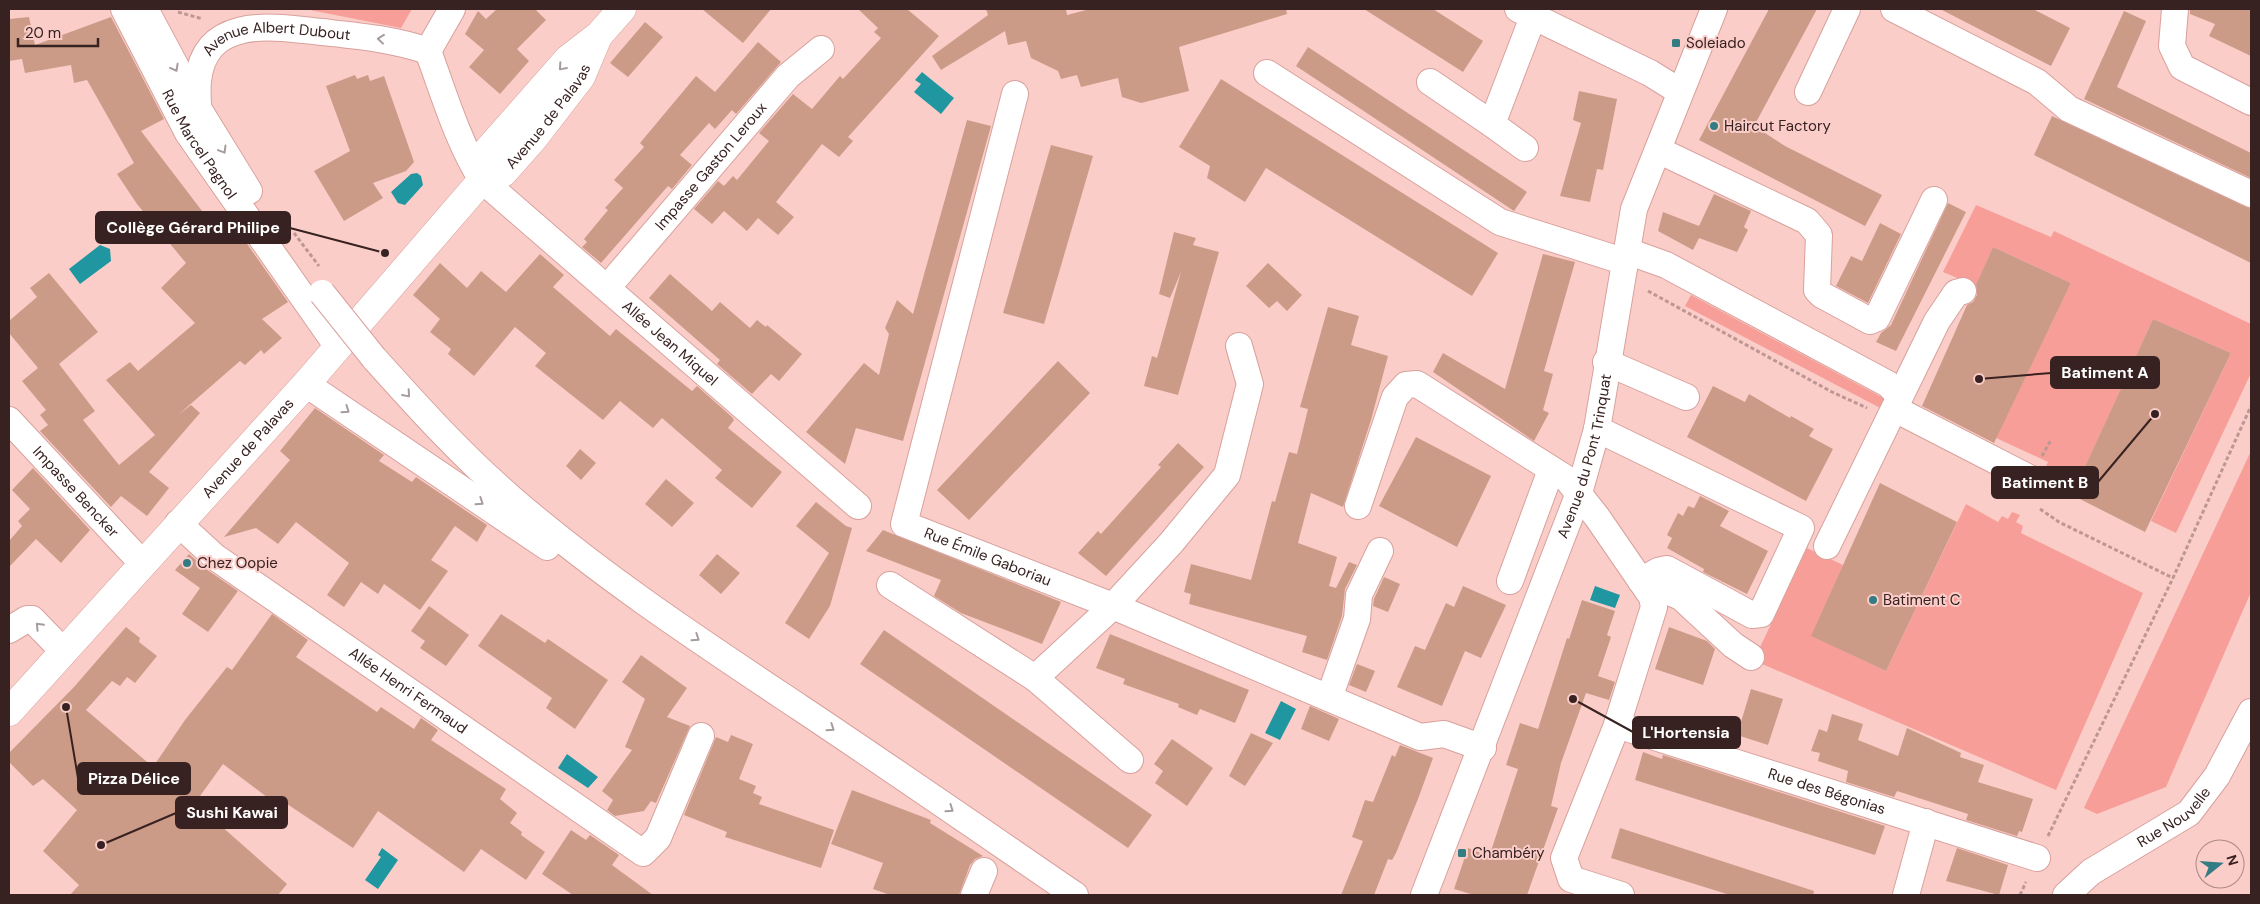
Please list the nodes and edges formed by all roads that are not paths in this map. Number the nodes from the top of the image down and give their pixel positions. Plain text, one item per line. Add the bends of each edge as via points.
1 (124, 9) edge
2 (145, 9) edge
3 (452, 9) edge
4 (622, 9) edge
5 (1714, 9) edge
6 (1847, 9) edge
7 (1894, 9) edge
8 (2167, 12) edge
9 (1525, 13) edge
10 (821, 49) dead end
11 (428, 51) junction
12 (1267, 73) dead end
13 (1430, 82) dead end
14 (1679, 91) junction
15 (1808, 92) dead end
16 (1014, 94) dead end
17 (2251, 102) edge
18 (198, 108) junction
19 (1492, 124) junction
20 (1525, 148) dead end
21 (1658, 150) junction
22 (482, 180) junction
23 (2251, 194) edge
24 (1934, 200) dead end
25 (1626, 257) junction
26 (607, 288) junction
27 (1963, 291) dead end
28 (1239, 346) dead end
29 (338, 347) junction
30 (1606, 362) junction
31 (306, 384) junction
32 (1686, 397) dead end
33 (1895, 408) junction
34 (9, 420) edge
35 (1597, 429) junction
36 (1551, 470) junction
37 (2040, 471) road end
38 (1579, 493) junction
39 (858, 506) dead end
40 (1358, 506) dead end
41 (178, 523) junction
42 (1827, 546) dead end
43 (1380, 551) dead end
44 (142, 563) junction
45 (1510, 581) dead end
46 (1641, 581) junction
47 (890, 586) dead end
48 (1113, 606) junction
49 (655, 611) junction
50 (9, 630) edge
51 (64, 652) junction
52 (1751, 657) dead end
53 (1035, 678) junction
54 (1329, 698) junction
55 (9, 712) edge
56 (2251, 712) edge
57 (1616, 725) junction
58 (701, 736) dead end
59 (1483, 748) junction
60 (1130, 760) dead end
61 (1926, 822) junction
62 (2037, 858) road end
63 (984, 871) dead end
64 (974, 895) edge
65 (1075, 895) edge
66 (1424, 895) edge
67 (1622, 895) edge
68 (1906, 895) edge
69 (2066, 895) edge

1 - 29 street, Rue Marcel Pagnol via 188,133
2 -> 18 street
3 - 11 street
4 - 22 main road, Avenue de Palavas via 599,35 581,77 534,138 503,173
5 - 14 street, Avenue du Pont Trinquat
6 - 15 street
7 - 23 street via 2037,82 2069,109
8 - 17 street via 2172,46 2182,67
9 - 14 street via 1650,73
9 - 19 street
10 - 26 street, Impasse Gaston Leroux via 788,76
11 -> 18 street, Avenue Albert Dubout via 397,40 271,27 241,30 228,34 210,51 202,65 198,81
11 - 22 street via 460,138
12 - 25 street via 1500,222
13 - 19 street
14 - 21 street, Avenue du Pont Trinquat
16 - 48 street, Rue Émile Gaboriau via 904,524
18 -> 49 street, bridge via 238,173 322,293 428,418 511,498
19 - 20 street
21 - 24 street via 1807,221 1819,235 1817,290 1870,321 1876,318
21 - 25 street, Avenue du Pont Trinquat via 1634,209
22 - 26 street, Allée Jean Miquel
22 - 29 main road, Avenue de Palavas
25 - 30 street, Avenue du Pont Trinquat
25 - 33 street via 1884,391
26 - 39 street, Allée Jean Miquel
27 - 33 street via 1956,293 1937,321
28 - 48 street via 1250,384 1227,475
29 - 31 main road, Avenue de Palavas
30 - 32 street
30 - 35 street, Avenue du Pont Trinquat
31 - 41 main road, Avenue de Palavas
31 -> 49 street via 603,585
33 - 37 street
33 - 42 street
34 - 44 street, Impasse Bencker
35 - 38 street, Avenue du Pont Trinquat
35 - 46 street via 1801,528 1761,614 1752,615 1668,569
36 - 38 street via 1567,479
36 - 40 street via 1416,384 1406,385 1395,397
36 - 45 street
38 - 46 street
38 - 59 street, Avenue du Pont Trinquat
41 - 44 main road, Avenue de Palavas
41 - 58 street, Allée Henri Fermaud via 215,557 643,853 658,838
43 - 54 street via 1359,595 1357,619
44 - 51 main road, Avenue de Palavas
46 - 52 street via 1682,597 1733,645
46 - 57 street via 1652,597 1654,607
47 - 53 street
48 - 53 street
48 - 54 street, Rue Émile Gaboriau
49 -> 65 street
51 -> 50 street via 32,619
51 - 55 main road, Avenue de Palavas
53 - 60 street
54 - 59 street, Rue Émile Gaboriau via 1420,737 1444,734
56 - 69 street, Rue Nouvelle via 2217,776 2189,813 2091,872
57 - 61 street, Rue des Bégonias
57 - 67 street via 1564,858 1571,879
59 - 66 street, Avenue du Pont Trinquat
61 - 62 street, Rue des Bégonias
61 - 68 street
63 - 64 street

